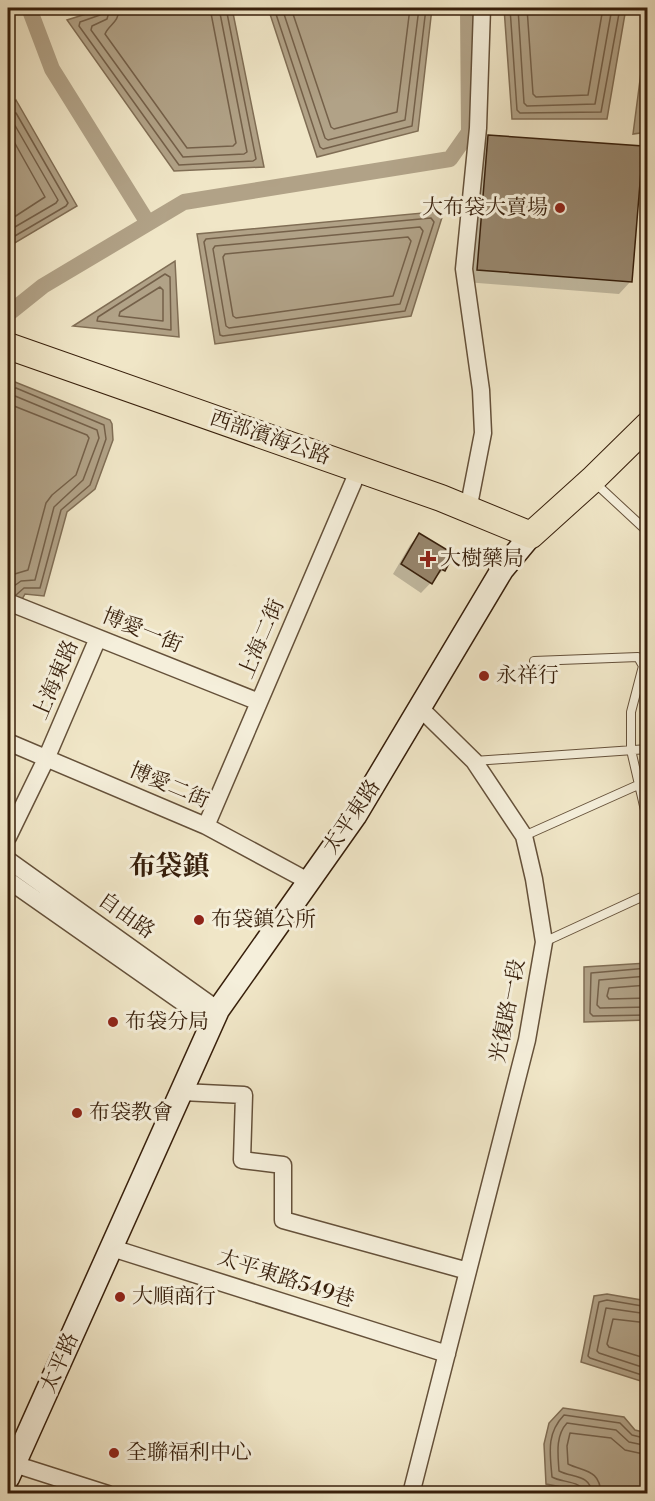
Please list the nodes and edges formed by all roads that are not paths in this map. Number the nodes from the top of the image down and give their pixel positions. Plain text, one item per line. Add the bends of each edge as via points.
1 (482, 8) edge
2 (8, 346) edge
3 (648, 425) edge
4 (359, 469) junction
5 (592, 480) junction
6 (468, 510) junction
7 (648, 532) edge
8 (531, 535) junction
9 (8, 602) edge
10 (98, 638) junction
11 (534, 661) dead end
12 (259, 702) junction
13 (420, 708) junction
14 (8, 742) edge
15 (648, 749) edge
16 (631, 750) junction
17 (46, 759) junction
18 (474, 760) junction
19 (648, 783) edge
20 (638, 785) junction
21 (648, 823) edge
22 (206, 826) junction
23 (524, 836) junction
24 (8, 837) edge
25 (8, 860) edge
26 (8, 880) edge
27 (308, 881) junction
28 (648, 894) edge
29 (544, 942) junction
30 (215, 1016) junction
31 (182, 1092) junction
32 (112, 1248) junction
33 (468, 1271) junction
34 (447, 1354) junction
35 (10, 1471) edge
36 (108, 1494) edge
37 (411, 1494) edge

1 - 6 street via 478,128 464,269 483,433
2 - 4 main road, 西部濱海公路
3 - 5 main road, 太平東路
4 - 6 main road, 西部濱海公路
4 - 12 street, 上海二街
5 - 7 lane
5 - 8 main road, 太平東路
6 - 8 main road, 西部濱海公路
8 - 13 main road, 太平東路 via 502,570
9 - 10 street, 博愛一街
10 - 12 street, 博愛一街
10 - 17 street, 上海東路
11 - 16 lane via 638,657 643,666 631,712
12 - 22 street, 上海二街
13 - 18 street, 光復路一段
13 - 27 main road, 太平東路 via 355,816
14 - 17 street, 博愛二街
15 - 16 lane
16 - 18 lane
16 - 20 lane
17 - 22 street, 博愛二街
17 - 24 street, 上海東路
18 - 23 street, 光復路一段
19 - 20 lane
20 - 21 lane
20 - 23 lane
22 - 27 street, 博愛二街
23 - 29 street, 光復路一段
25 - 30 street, 自由路
26 - 30 street, 自由路
27 - 30 main road, 太平東路
28 - 29 lane
29 - 33 street, 光復路一段 via 527,1040
30 - 31 main road, 太平東路
31 - 32 main road, 太平東路
31 - 33 street via 244,1095 242,1160 283,1164 283,1220
32 - 34 street, 太平東路549巷
32 - 35 main road, 太平路
33 - 34 street, 光復路一段
34 - 37 street, 光復路一段
35 - 36 street

